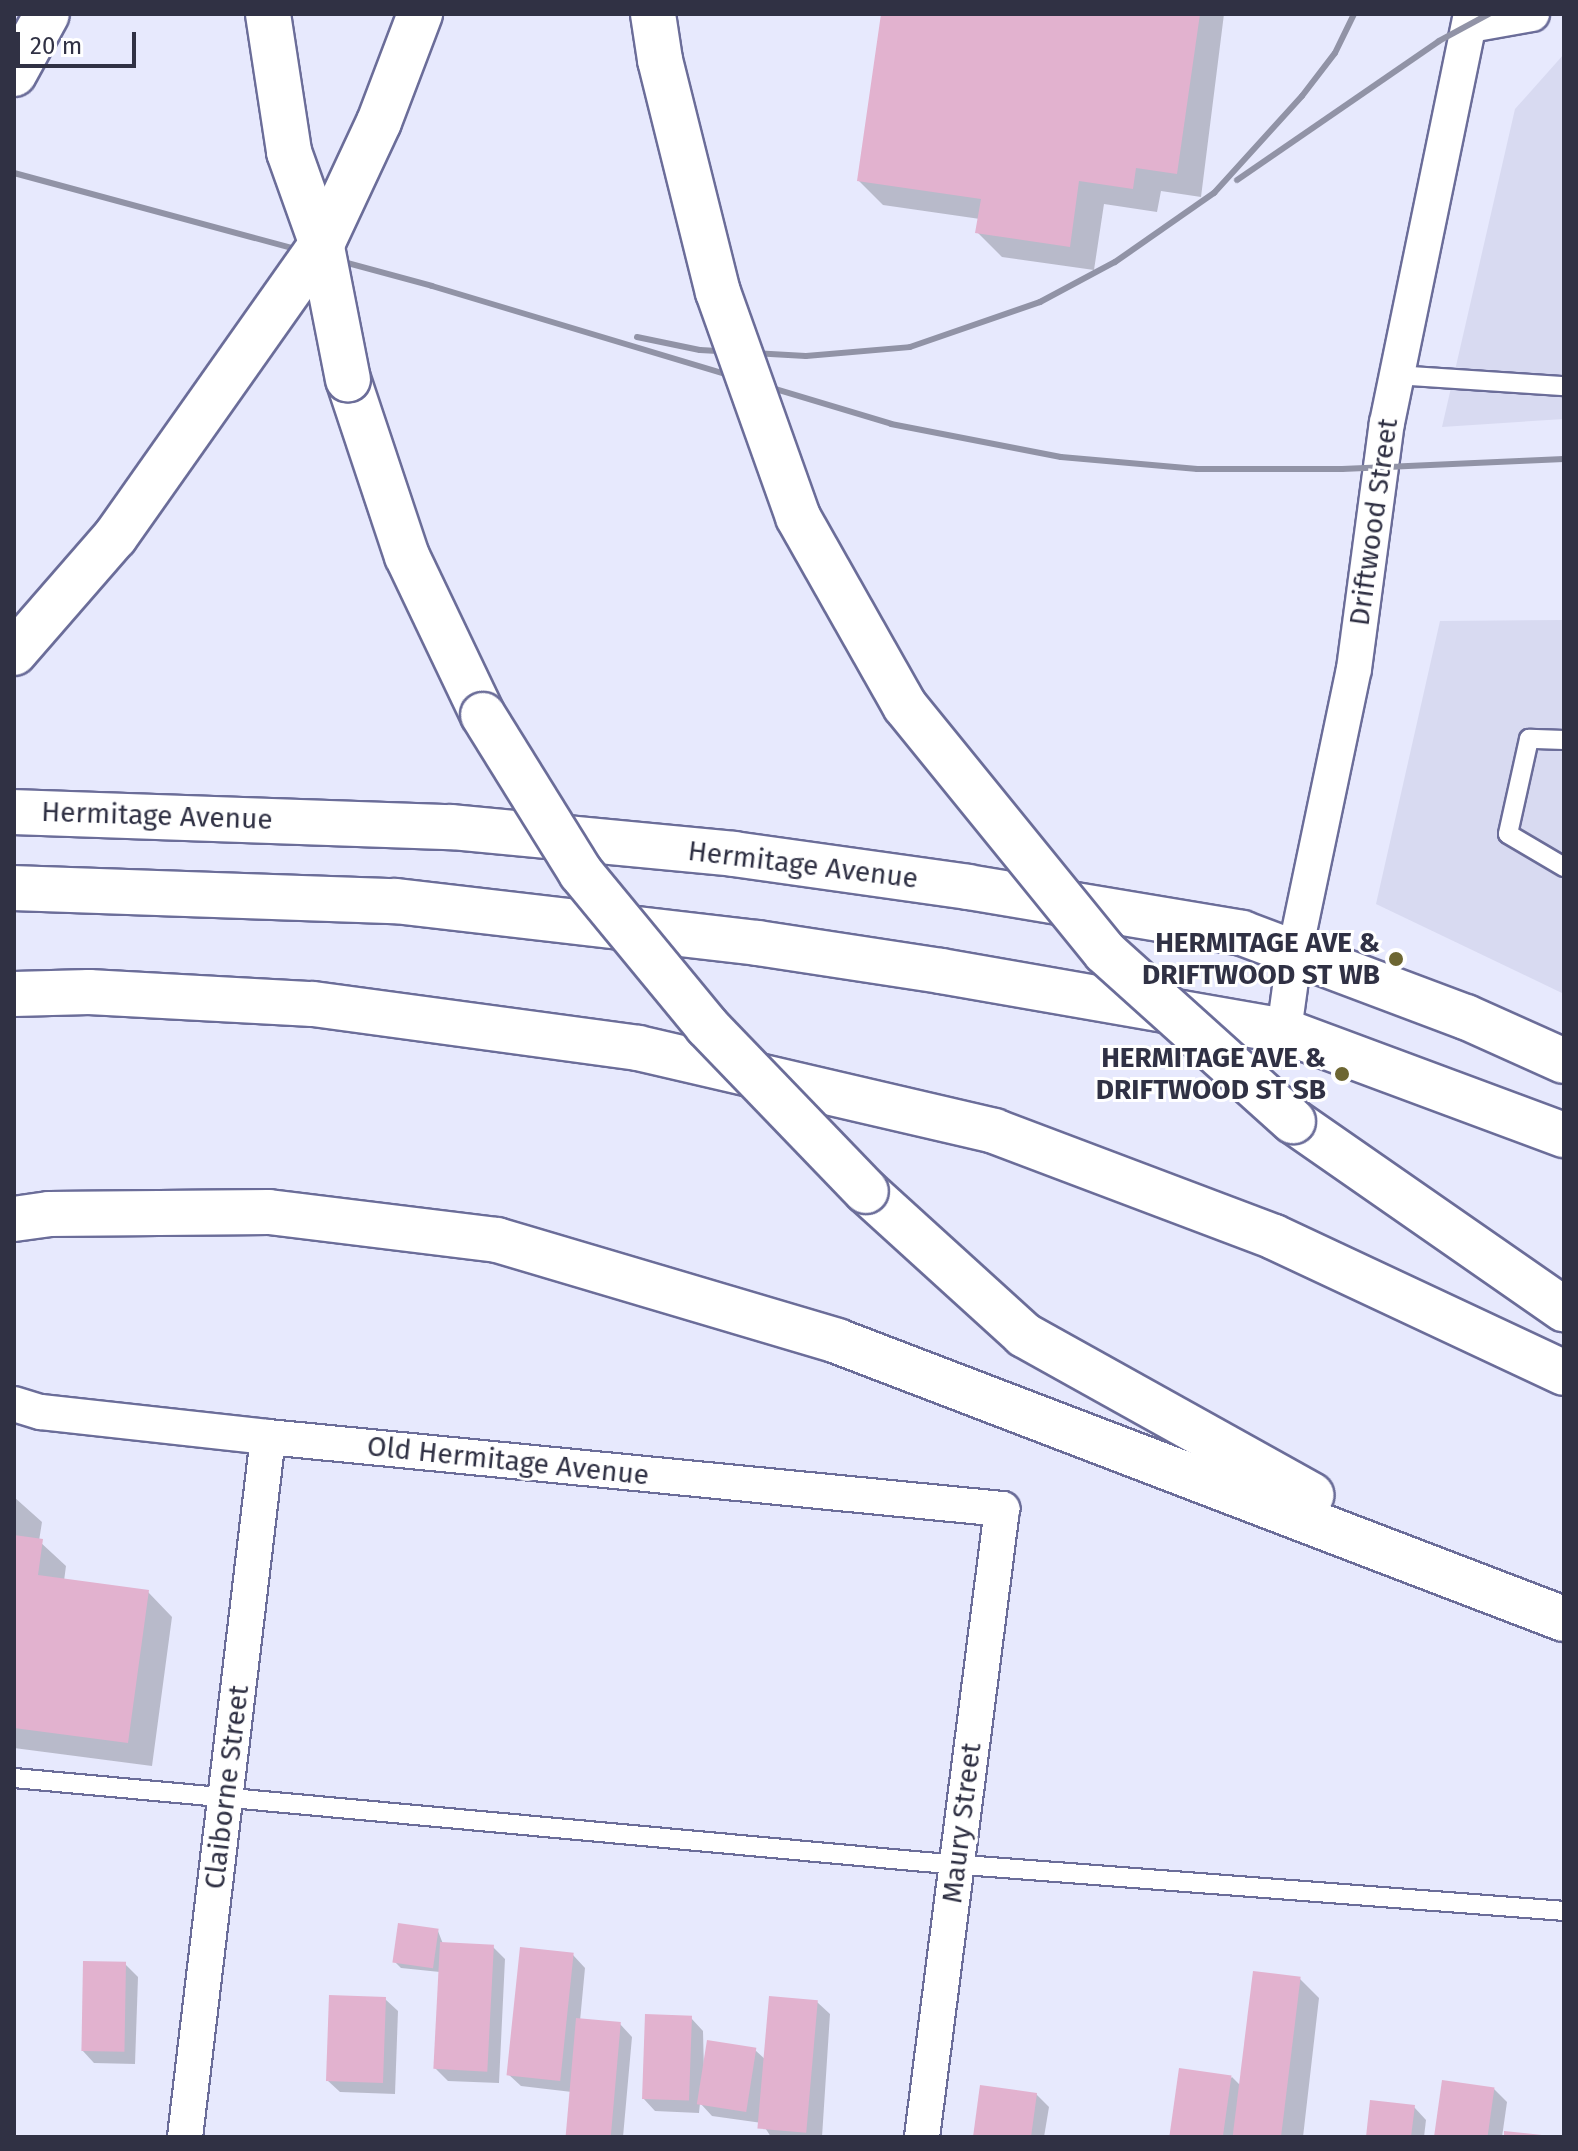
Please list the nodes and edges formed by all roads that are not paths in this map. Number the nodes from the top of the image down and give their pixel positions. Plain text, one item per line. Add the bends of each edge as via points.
1 (47, 14) edge
2 (268, 14) edge
3 (420, 14) edge
4 (653, 14) edge
5 (1532, 14) edge
6 (1470, 19) edge
7 (14, 74) edge
8 (1397, 375) junction
9 (1564, 386) edge
10 (14, 653) edge
11 (1564, 740) edge
12 (14, 812) edge
13 (1564, 867) edge
14 (14, 888) edge
15 (1295, 951) junction
16 (14, 994) edge
17 (1284, 1031) junction
18 (1564, 1061) edge
19 (1564, 1135) edge
20 (14, 1219) edge
21 (1564, 1309) edge
22 (1564, 1373) edge
23 (14, 1404) edge
24 (268, 1437) junction
25 (1002, 1509) joint
26 (1498, 1591) junction
27 (1564, 1619) edge
28 (14, 1778) edge
29 (225, 1800) junction
30 (957, 1865) junction
31 (1564, 1911) edge
32 (185, 2137) edge
33 (922, 2137) edge

1 - 7 main road
2 - 26 main road, bridge via 289,152 321,242 348,379 407,556 483,715 581,873 707,1026 866,1191 1024,1335 1227,1452
3 - 10 main road, bridge via 379,122 323,242 115,537
4 - 21 main road, bridge via 718,292 798,517 905,706 1105,952 1293,1121
5 - 6 street
6 - 8 street, Driftwood Street
8 - 9 lane
8 - 15 street, Driftwood Street via 1354,669
11 - 13 lane via 1529,739 1508,834
12 - 15 main road, Hermitage Avenue via 451,827 734,854 1242,933
14 - 17 main road via 395,901 758,943
15 - 17 street, Driftwood Street
15 - 18 main road, Hermitage Avenue
16 - 22 main road via 89,992 313,1004 638,1048 994,1131 1274,1237
17 - 19 main road
20 - 26 main road via 49,1214 269,1212 497,1240 837,1341
23 - 24 street, Old Hermitage Avenue via 41,1412
24 - 25 street, Old Hermitage Avenue
24 - 29 street, Claiborne Street
25 - 30 street, Maury Street
26 - 27 main road
28 - 29 lane
29 - 30 lane
29 - 32 street, Claiborne Street
30 - 31 lane
30 - 33 street, Maury Street

